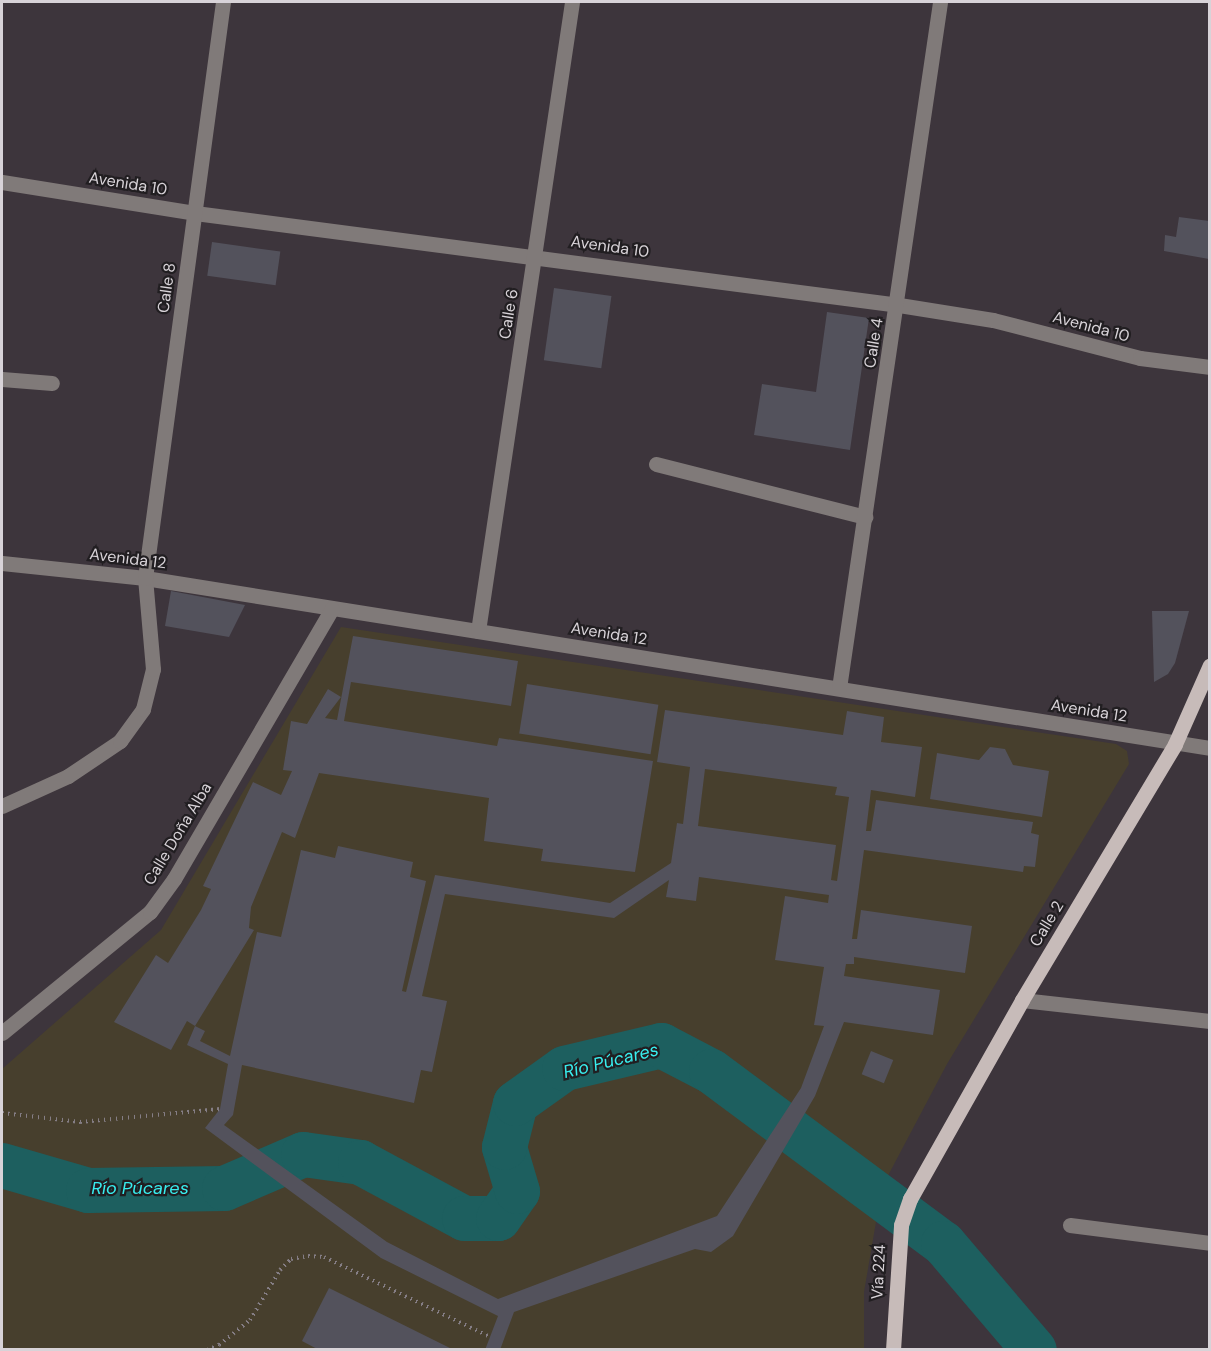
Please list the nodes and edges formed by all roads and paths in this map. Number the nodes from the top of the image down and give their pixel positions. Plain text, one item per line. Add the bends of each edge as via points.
1 (223, 2) edge
2 (572, 2) edge
3 (940, 2) edge
4 (2, 182) edge
5 (195, 213) junction
6 (537, 256) junction
7 (899, 305) junction
8 (1209, 367) edge
9 (2, 379) edge
10 (52, 383) dead end
11 (656, 464) dead end
12 (865, 517) junction
13 (2, 563) edge
14 (145, 578) junction
15 (332, 609) junction
16 (478, 631) junction
17 (1209, 665) edge
18 (839, 688) junction
19 (1175, 744) junction
20 (1209, 748) edge
21 (2, 806) edge
22 (1022, 1000) junction
23 (1209, 1021) edge
24 (2, 1033) edge
25 (220, 1109) dead end
26 (2, 1113) edge
27 (910, 1199) joint
28 (1070, 1225) dead end
29 (1209, 1244) edge
30 (490, 1337) dead end
31 (207, 1350) edge
32 (893, 1350) edge

1 - 5 street, Calle 8
2 - 6 street, Calle 6
3 - 7 street, Calle 4
4 - 5 street, Avenida 10
5 - 6 street, Avenida 10
5 - 14 street, Calle 8
6 - 7 street, Avenida 10
6 - 16 street, Calle 6
7 - 8 street, Avenida 10 via 993,320 1140,358
7 - 12 street, Calle 4
9 - 10 street
11 - 12 street
12 - 18 street, Calle 4
13 - 14 street, Avenida 12
14 - 15 street, Avenida 12
14 - 21 street, Calle 8 via 153,669 143,708 120,741 68,776
15 - 16 street, Avenida 12
15 - 24 street, Calle Doña Alba via 174,879 150,912
16 - 18 street, Avenida 12
17 - 19 main road, Calle 2
18 - 19 street, Avenida 12
19 - 20 street, Avenida 12
19 - 22 main road, Calle 2
22 - 23 street
22 - 27 main road, Calle 2
25 - 26 path via 80,1122
27 - 32 main road, Vía 224 via 901,1225 897,1258
28 - 29 street
30 - 31 path via 324,1257 308,1256 291,1258 250,1320

